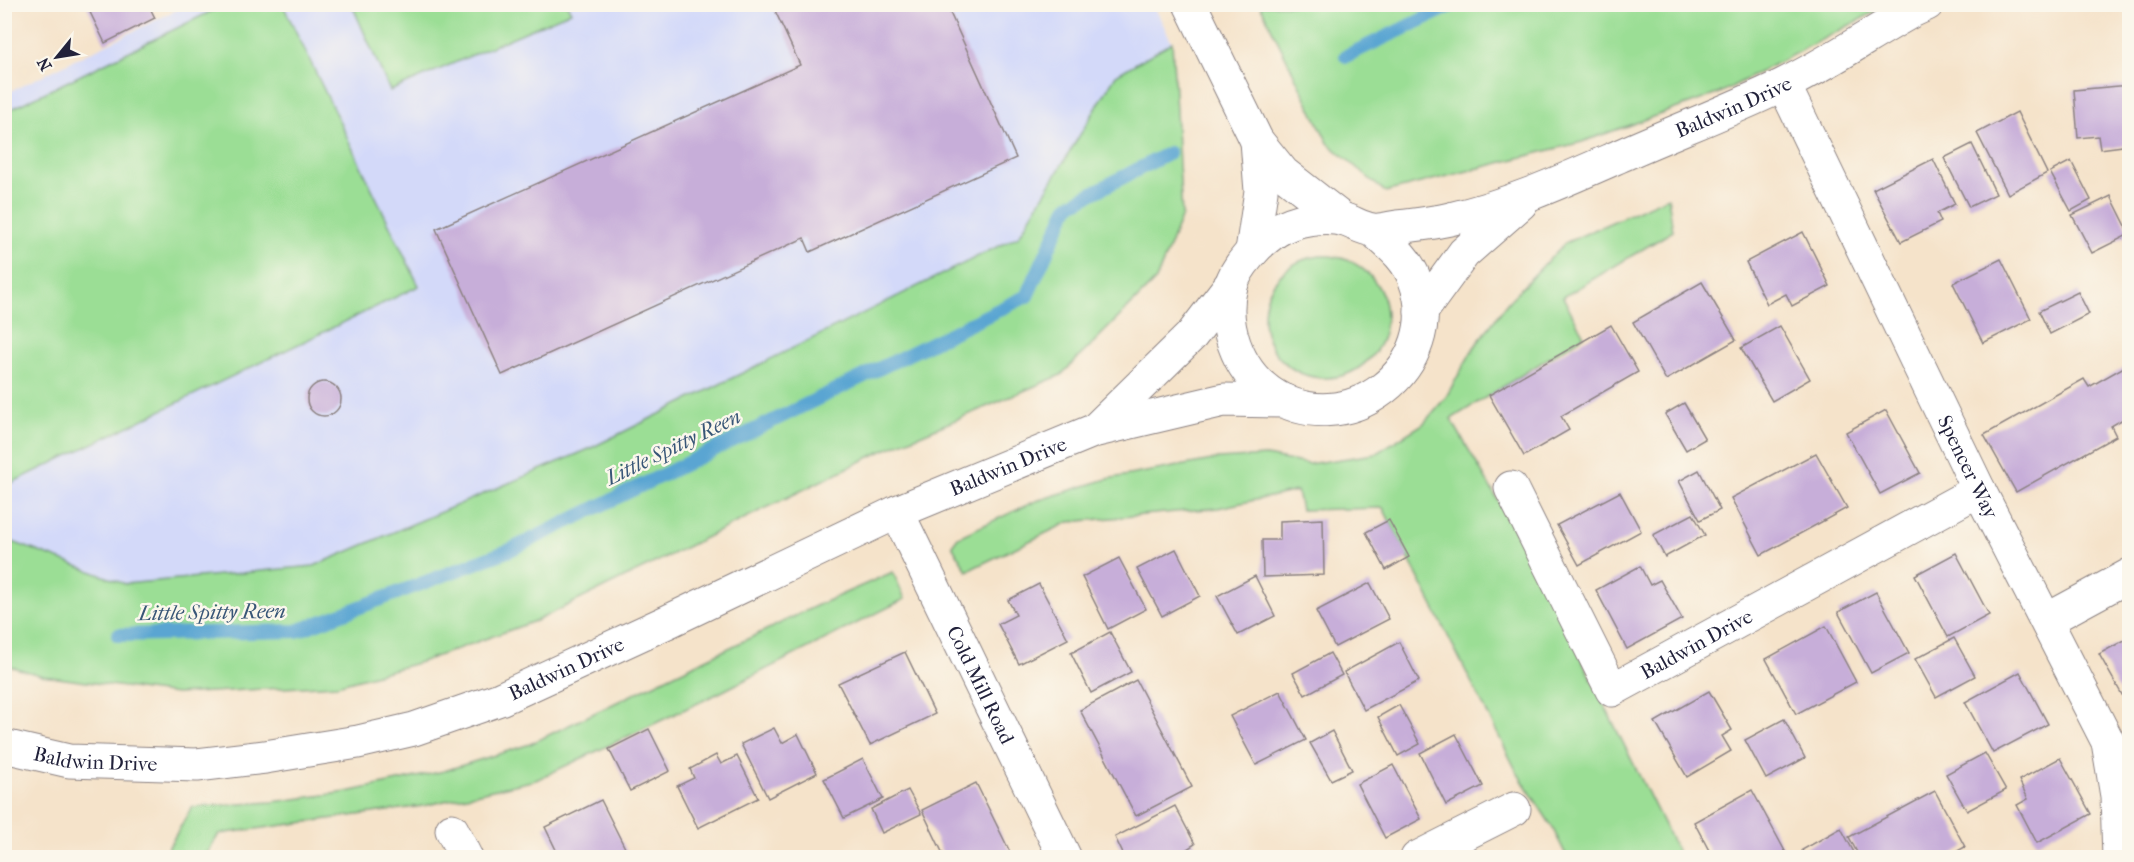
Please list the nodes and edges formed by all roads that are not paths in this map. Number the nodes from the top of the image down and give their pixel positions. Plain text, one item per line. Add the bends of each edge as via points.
1 (1190, 4) edge
2 (1927, 4) edge
3 (1784, 84) junction
4 (1257, 141) junction
5 (1532, 194) junction
6 (1342, 219) junction
7 (1373, 230) junction
8 (1252, 250) junction
9 (1232, 283) junction
10 (1421, 312) junction
11 (1285, 401) junction
12 (1094, 431) junction
13 (1511, 488) dead end
14 (1979, 490) junction
15 (897, 512) junction
16 (2130, 575) edge
17 (2047, 620) junction
18 (4, 746) edge
19 (1514, 809) dead end
20 (1065, 858) edge
21 (1417, 858) edge
22 (2119, 858) edge

1 - 4 street
2 - 3 street, Baldwin Drive
3 - 5 street, Baldwin Drive
3 - 14 street, Spencer Way
4 - 6 street via 1283,173
4 - 8 street via 1261,191
5 - 7 street via 1450,219
5 - 10 street via 1464,253
6 - 7 street
6 - 8 street via 1309,219 1278,230
7 - 10 street via 1398,251 1415,280
8 - 9 street
9 - 11 street via 1228,311 1233,341 1246,369 1267,391
9 - 12 street via 1192,335
10 - 11 street via 1417,343 1403,370 1382,392 1354,406 1324,411
11 - 12 street via 1224,400
12 - 15 street, Baldwin Drive
13 - 14 street, Baldwin Drive via 1612,690
14 - 17 street, Spencer Way
15 - 18 street, Baldwin Drive via 500,699 414,729 346,744 197,765 69,761
15 - 20 street, Cold Mill Road
16 - 17 street
17 - 22 street, Spencer Way via 2109,742
19 - 21 street

